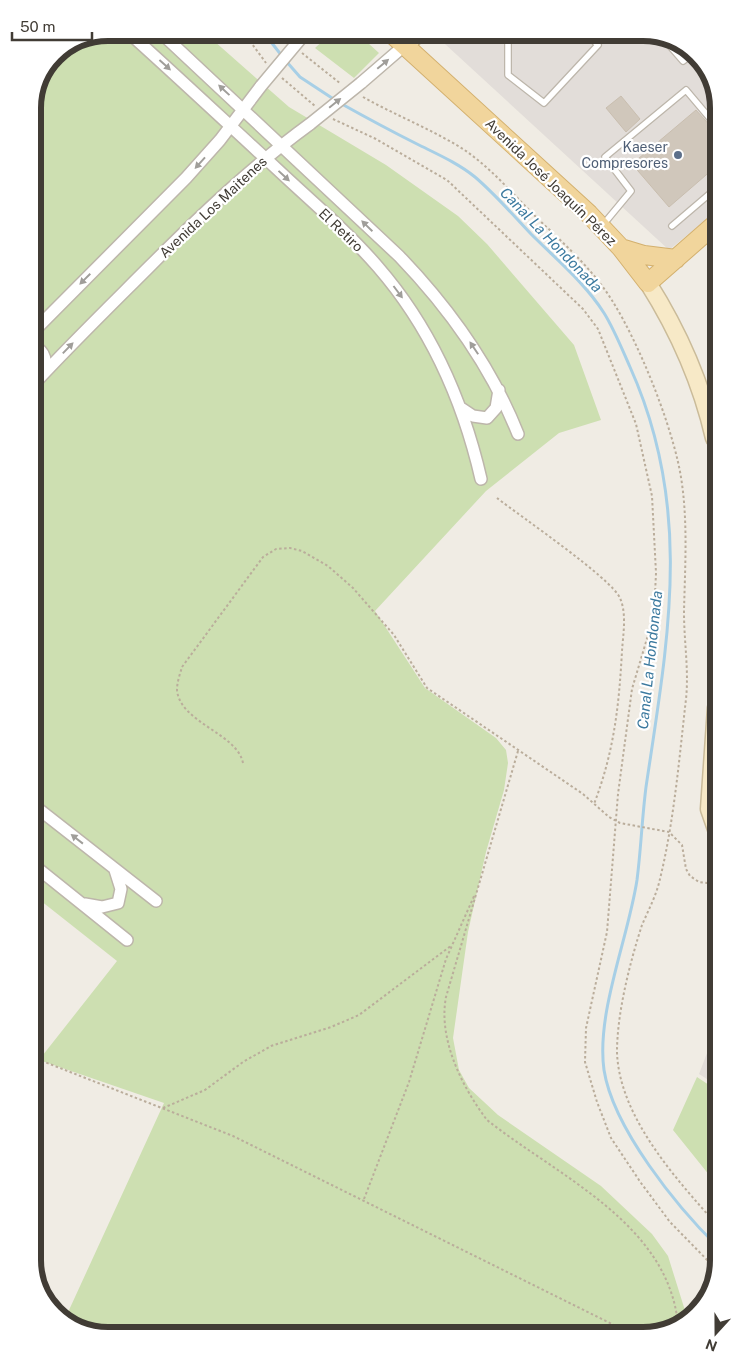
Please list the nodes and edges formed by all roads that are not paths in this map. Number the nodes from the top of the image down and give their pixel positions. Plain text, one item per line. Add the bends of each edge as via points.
1 (139, 41) edge
2 (171, 41) edge
3 (299, 41) edge
4 (400, 41) edge
5 (410, 41) edge
6 (508, 41) edge
7 (595, 41) edge
8 (405, 46) junction
9 (672, 48) edge
10 (687, 58) edge
11 (243, 108) junction
12 (710, 118) edge
13 (231, 126) junction
14 (282, 146) junction
15 (265, 158) junction
16 (710, 193) edge
17 (672, 226) dead end
18 (601, 227) junction
19 (710, 229) edge
20 (621, 248) junction
21 (676, 259) junction
22 (648, 283) junction
23 (41, 324) edge
24 (41, 352) edge
25 (43, 374) joint
26 (499, 390) junction
27 (461, 408) junction
28 (710, 423) edge
29 (518, 434) dead end
30 (481, 479) dead end
31 (41, 811) edge
32 (115, 869) junction
33 (41, 871) edge
34 (156, 901) dead end
35 (83, 904) junction
36 (127, 940) dead end

1 -> 13 street, El Retiro
11 -> 2 street, El Retiro
3 - 11 street, bridge
4 - 8 main road, Avenida José Joaquín Pérez
5 - 8 main road
6 - 7 lane via 508,75 544,103 598,44
14 -> 8 street, Avenida Los Maitenes, bridge via 359,88
8 - 18 main road, Avenida José Joaquín Pérez
9 - 10 lane via 683,61
11 - 13 street
11 - 14 street, El Retiro
12 - 18 lane via 686,90 604,156 631,191
13 - 15 street, El Retiro
13 -> 23 street via 186,178
14 - 15 street, Avenida Los Maitenes
26 -> 14 street, El Retiro via 476,350 433,292
25 -> 15 street, Avenida Los Maitenes via 201,215
15 -> 27 street, El Retiro via 361,249 393,285 428,338
16 - 17 lane
18 - 20 main road, Avenida José Joaquín Pérez
19 - 21 main road
20 - 21 main road
20 - 22 main road, Avenida José Joaquín Pérez
21 - 22 main road
22 - 28 main road, Avenida José Joaquín Pérez via 688,357
24 - 25 street via 46,363
26 - 27 street via 496,408 487,418 473,416
26 - 29 street, El Retiro
27 - 30 street, El Retiro
32 -> 31 street
32 - 34 street
32 - 35 street via 121,889 118,903 102,907
33 - 35 street
35 - 36 street

